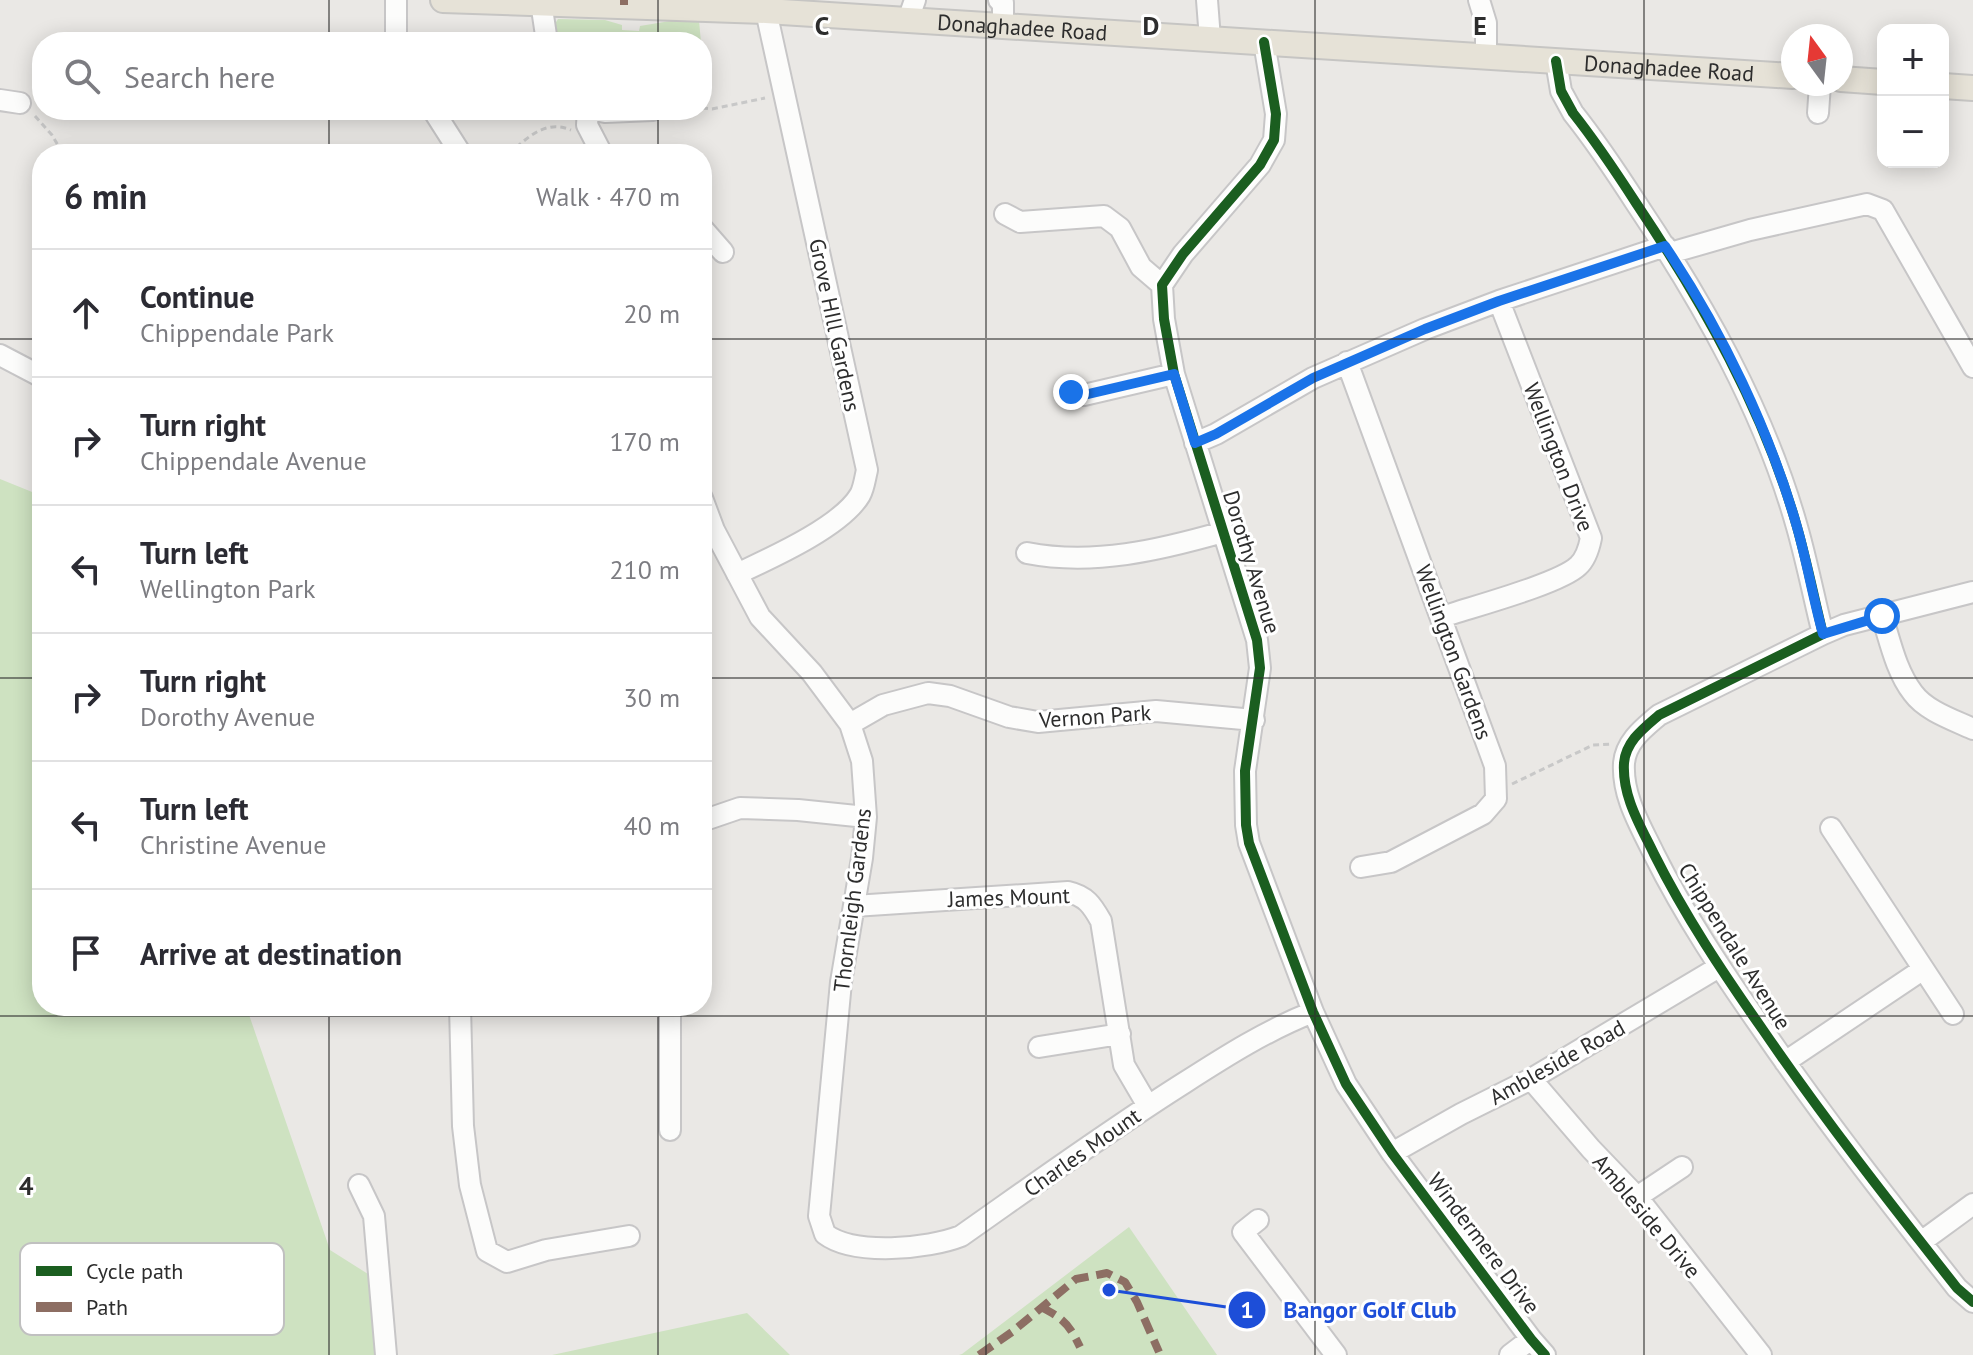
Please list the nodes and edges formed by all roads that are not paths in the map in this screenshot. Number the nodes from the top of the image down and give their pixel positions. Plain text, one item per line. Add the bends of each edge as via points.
1 (396, 0) edge
2 (443, 0) edge
3 (999, 0) edge
4 (1207, 0) edge
5 (1479, 0) edge
6 (541, 2) junction
7 (858, 9) edge
8 (911, 10) edge
9 (766, 11) junction
10 (1003, 27) junction
11 (396, 32) edge
12 (546, 32) edge
13 (1210, 39) junction
14 (1264, 42) junction
15 (1486, 56) junction
16 (1556, 61) junction
17 (1781, 75) edge
18 (1853, 80) edge
19 (1877, 82) edge
20 (1949, 86) edge
21 (1973, 88) edge
22 (1819, 96) edge
23 (1818, 113) dead end
24 (439, 120) edge
25 (592, 120) edge
26 (455, 144) edge
27 (599, 144) edge
28 (1005, 214) dead end
29 (712, 239) edge
30 (1668, 250) junction
31 (723, 252) dead end
32 (1162, 285) junction
33 (1499, 301) junction
34 (0, 355) edge
35 (1347, 362) junction
36 (1973, 367) edge
37 (32, 372) edge
38 (1174, 374) junction
39 (1071, 392) dead end
40 (1195, 443) junction
41 (712, 525) edge
42 (1223, 532) junction
43 (1027, 553) dead end
44 (737, 574) junction
45 (1973, 592) edge
46 (1882, 616) junction
47 (1442, 617) junction
48 (1823, 634) junction
49 (1254, 720) junction
50 (850, 724) junction
51 (1973, 729) edge
52 (866, 817) junction
53 (712, 818) edge
54 (1831, 828) dead end
55 (1361, 867) dead end
56 (854, 906) junction
57 (1719, 967) junction
58 (1922, 970) junction
59 (1313, 1012) junction
60 (1953, 1014) dead end
61 (460, 1016) edge
62 (670, 1016) edge
63 (1120, 1034) junction
64 (1039, 1047) dead end
65 (1785, 1062) junction
66 (1531, 1079) junction
67 (1148, 1106) junction
68 (670, 1130) dead end
69 (1392, 1153) junction
70 (1682, 1167) dead end
71 (359, 1185) dead end
72 (1637, 1197) junction
73 (1973, 1204) edge
74 (1258, 1220) dead end
75 (629, 1236) dead end
76 (1921, 1242) junction
77 (840, 1243) joint
78 (1973, 1302) edge
79 (1531, 1339) junction
80 (386, 1355) edge
81 (1336, 1355) edge
82 (1510, 1355) edge
83 (1545, 1355) edge
84 (1761, 1355) edge

1 - 11 street
2 - 6 main road, Donaghadee Road
3 - 10 street
4 - 13 street
5 - 15 street via 1486,23
6 - 9 main road, Donaghadee Road
6 - 12 street
7 - 8 main road, Donaghadee Road
7 - 9 main road, Donaghadee Road
8 - 10 main road, Donaghadee Road
9 - 44 street, Grove HIll Gardens via 867,470 861,494 845,511
10 - 13 main road, Donaghadee Road
13 - 14 main road, Donaghadee Road
14 - 15 main road, Donaghadee Road
14 - 32 street via 1276,114 1274,140 1260,165
15 - 16 main road, Donaghadee Road
16 - 17 main road, Donaghadee Road
16 - 30 street via 1561,91 1573,113
18 - 19 main road
20 - 21 main road
22 - 23 street
24 - 26 street
25 - 27 street
28 - 32 street via 1020,222 1104,216 1120,228 1141,267
29 - 31 street
30 - 33 street
30 - 36 street via 1867,204 1883,210
30 - 48 street via 1739,377 1773,458 1797,527
32 - 38 street, Dorothy Avenue
33 - 35 street
33 - 47 street, Wellington Drive via 1591,538 1578,566 1558,577
34 - 37 street
35 - 40 street
35 - 47 street, Wellington Gardens
38 - 39 street via 1084,395
38 - 40 street, Dorothy Avenue
40 - 42 street, Dorothy Avenue
41 - 44 street, Thornleigh Gardens
42 - 43 street via 1130,554
42 - 49 street, Dorothy Avenue via 1257,640 1260,668
44 - 50 street, Thornleigh Gardens via 760,617
45 - 46 street
46 - 48 street
46 - 51 street via 1913,695
47 - 55 street, Wellington Gardens via 1495,766 1496,799 1483,814 1391,862
48 - 57 street, Chippendale Avenue via 1659,715 1637,733 1624,759 1628,798 1679,904
49 - 50 street, Vernon Park via 1156,711 1038,722 928,693 883,705
49 - 59 street, Dorothy Avenue via 1245,771 1249,843
50 - 52 street, Thornleigh Gardens via 862,761
52 - 53 street via 740,808
52 - 56 street, Thornleigh Gardens
54 - 58 street
56 - 63 street, James Mount via 1081,894 1101,921
56 - 77 street, Thornleigh Gardens via 841,982 819,1216 825,1234
57 - 65 street, Chippendale Avenue
57 - 66 street, Ambleside Road
58 - 60 street
58 - 65 street
59 - 67 street, Charles Mount via 1245,1044
59 - 69 street, Dorothy Avenue via 1346,1084
61 - 75 street via 463,1126 470,1185 487,1251 507,1262
62 - 68 street
63 - 64 street
63 - 67 street, James Mount via 1124,1065
65 - 76 street, Chippendale Avenue
66 - 69 street, Ambleside Road
66 - 72 street, Ambleside Drive
67 - 77 street, Charles Mount via 961,1236 914,1248
69 - 79 street, Windermere Drive
70 - 72 street
71 - 80 street via 374,1216
72 - 84 street, Ambleside Drive
73 - 76 street
74 - 81 street via 1243,1232
76 - 78 street, Chippendale Avenue
79 - 82 street
79 - 83 street, Windermere Drive

